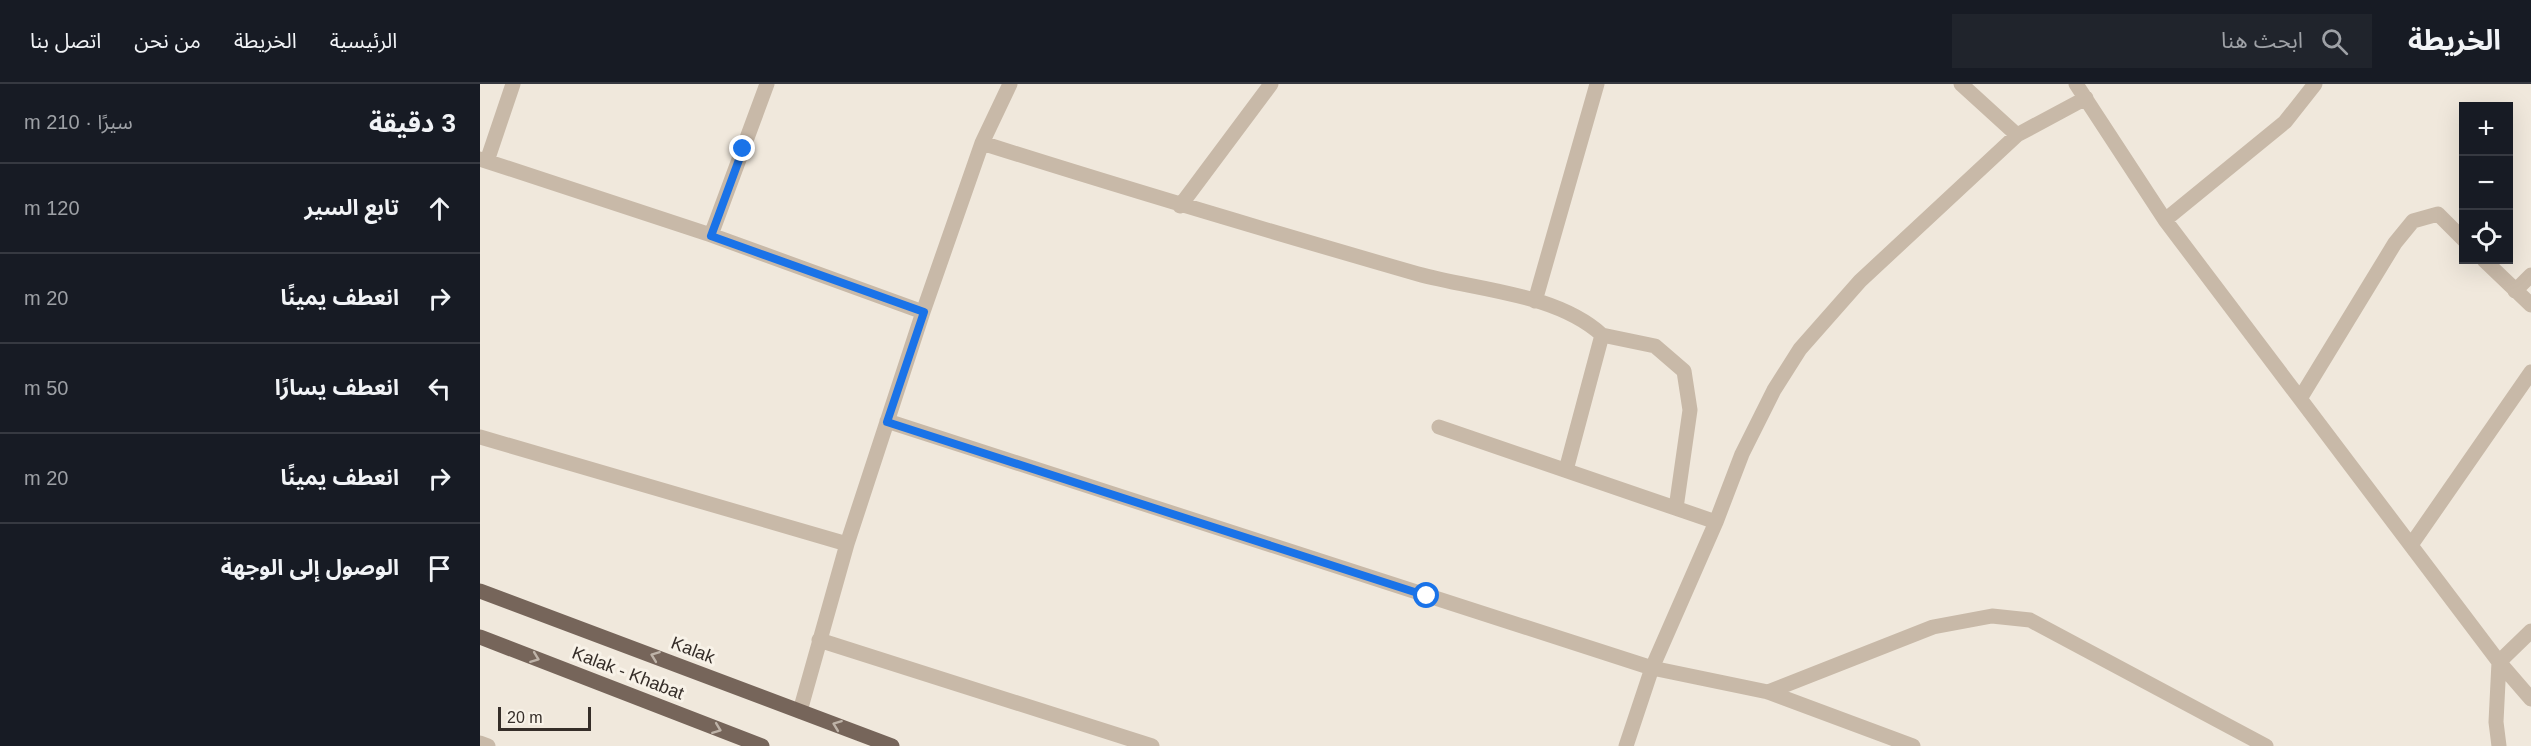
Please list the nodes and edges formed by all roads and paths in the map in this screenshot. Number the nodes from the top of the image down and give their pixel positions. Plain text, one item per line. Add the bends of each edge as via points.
1 (513, 84) edge
2 (767, 84) edge
3 (1010, 84) edge
4 (1271, 84) edge
5 (1597, 84) edge
6 (1961, 84) edge
7 (2076, 84) edge
8 (2315, 84) edge
9 (2086, 98) junction
10 (2017, 135) junction
11 (982, 143) junction
12 (483, 160) edge
13 (1180, 206) junction
14 (2165, 220) junction
15 (711, 236) junction
16 (2459, 236) edge
17 (2488, 264) edge
18 (2531, 275) edge
19 (2515, 291) junction
20 (1535, 300) junction
21 (2531, 305) edge
22 (924, 312) junction
23 (1602, 335) junction
24 (2531, 372) edge
25 (2301, 397) junction
26 (887, 422) junction
27 (1439, 427) dead end
28 (480, 437) edge
29 (1566, 470) junction
30 (1676, 508) junction
31 (1716, 522) junction
32 (847, 544) junction
33 (2411, 545) junction
34 (480, 591) edge
35 (2531, 631) edge
36 (480, 637) edge
37 (819, 640) junction
38 (2499, 662) junction
39 (1653, 668) junction
40 (1768, 692) junction
41 (2531, 699) edge
42 (800, 711) junction
43 (2246, 742) edge
44 (480, 743) edge
45 (488, 746) edge
46 (762, 746) edge
47 (892, 746) edge
48 (1152, 746) edge
49 (1626, 746) edge
50 (1913, 746) edge
51 (2266, 746) edge
52 (2499, 746) edge

1 - 12 street
2 - 15 street
3 - 11 street
4 - 13 street
5 - 20 street
6 - 10 street
7 - 9 street
8 - 14 street via 2285,122
9 - 10 street
9 - 14 street
10 - 31 street via 1860,281 1800,348 1742,454
11 - 13 street
11 - 22 street
12 - 15 street
13 - 20 street via 1441,280
14 - 25 street
15 - 22 street
16 - 25 street via 2438,214 2413,221 2395,243
17 - 19 street
18 - 19 street
19 - 21 street
20 - 23 street via 1588,322
22 - 26 street
23 - 29 street
23 - 30 street via 1656,346 1684,371 1690,410
24 - 33 street
25 - 33 street
26 - 32 street
26 - 39 street
27 - 29 street
28 - 32 street
29 - 30 street
30 - 31 street
31 - 39 street
32 - 37 street
33 - 38 street
42 -> 34 main road, Kalak
35 - 38 street
36 -> 46 main road, Kalak - Khabat
37 - 42 street
37 - 48 street
38 - 41 street
38 - 52 street
39 - 40 street
39 - 49 street
40 - 43 street via 1933,627 1992,616 2030,620
40 - 50 street
47 -> 42 main road, Kalak
43 - 51 street
44 - 45 street

